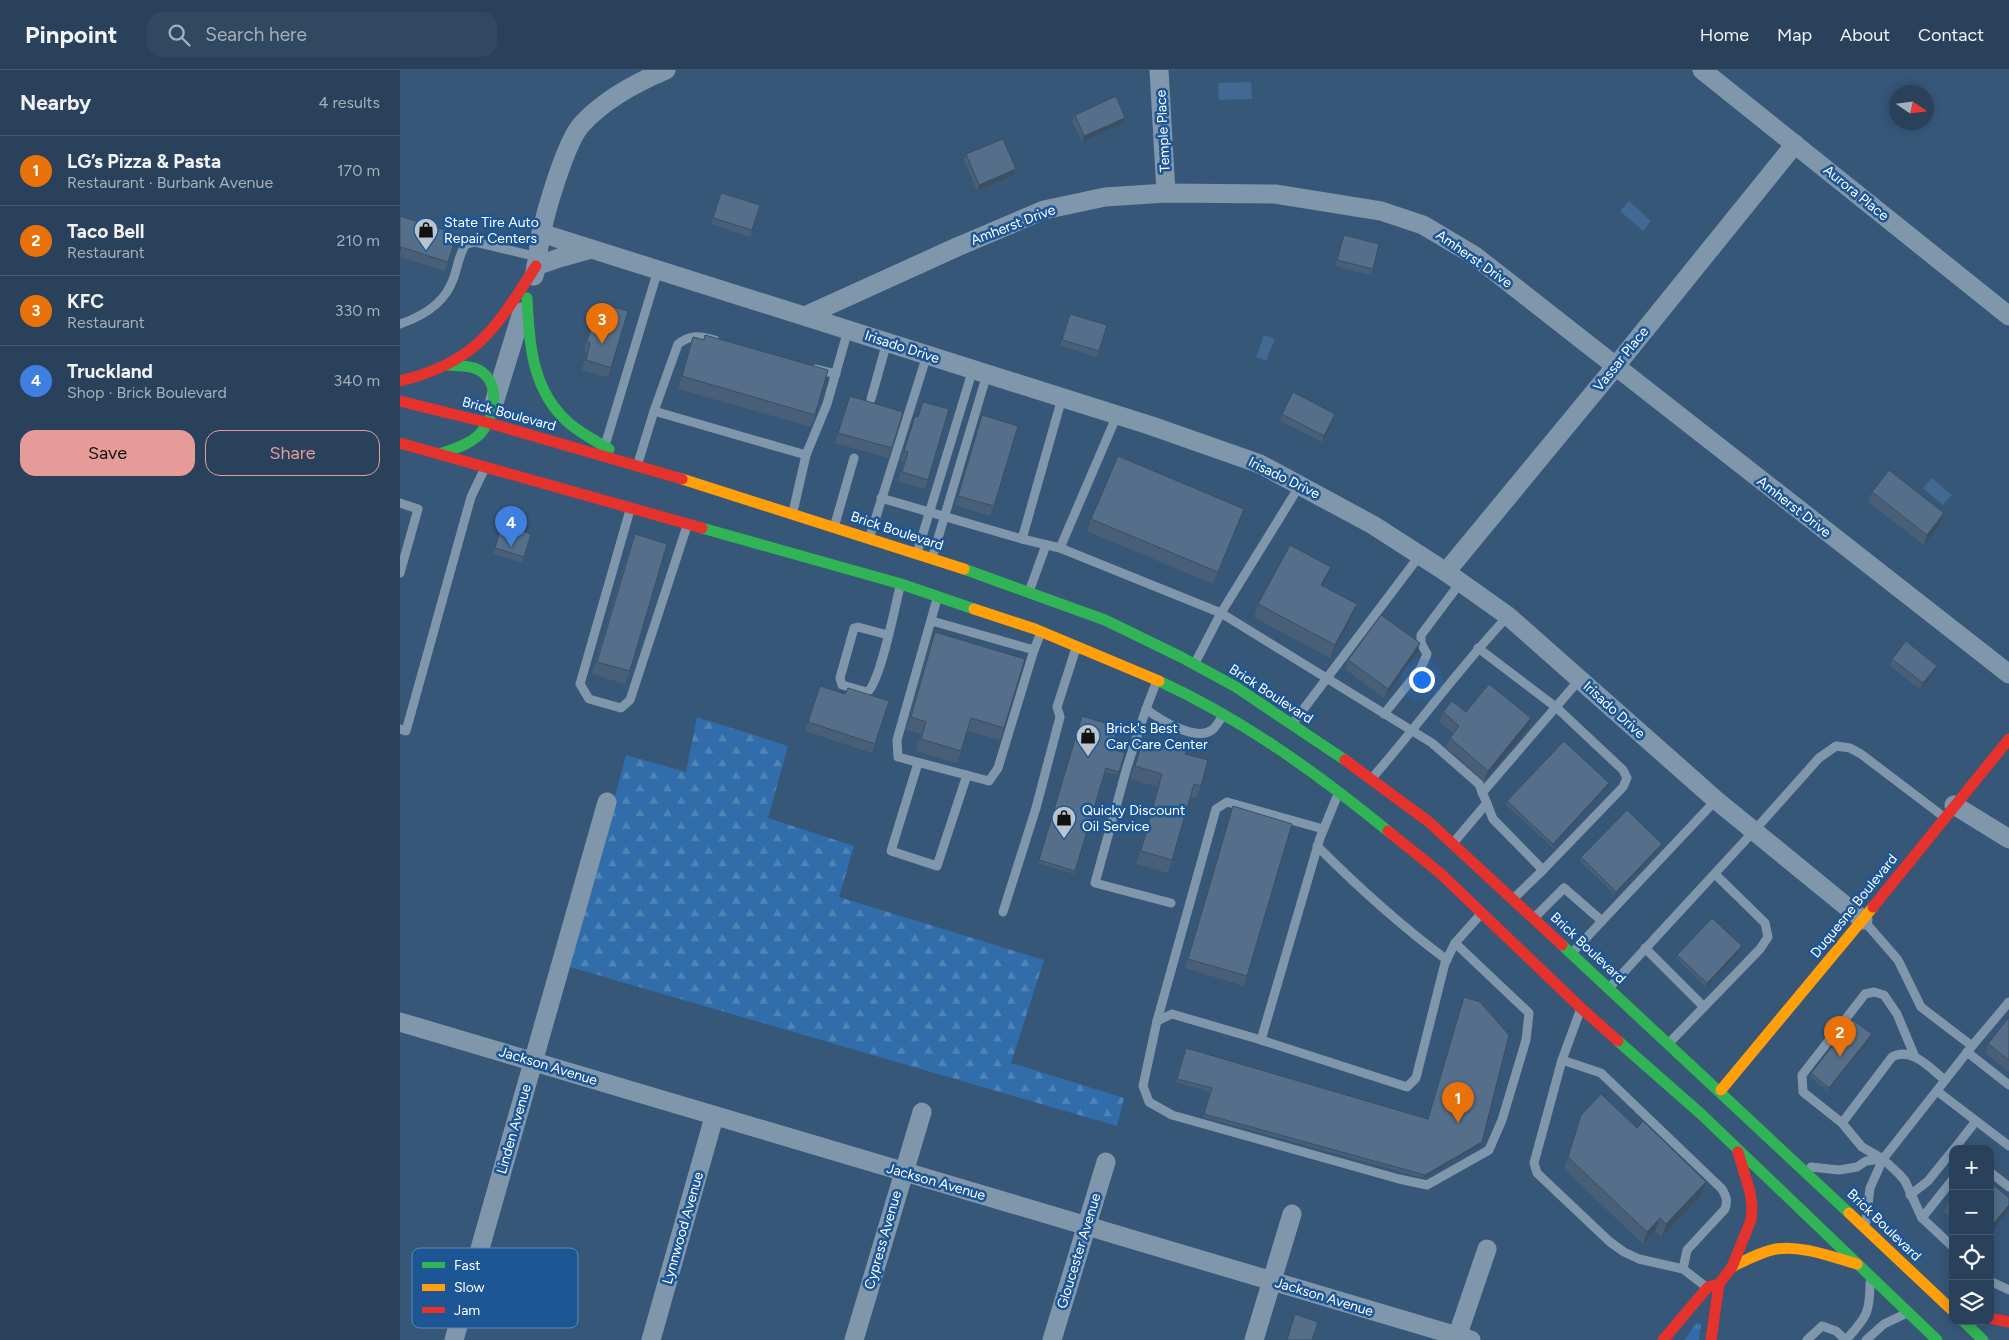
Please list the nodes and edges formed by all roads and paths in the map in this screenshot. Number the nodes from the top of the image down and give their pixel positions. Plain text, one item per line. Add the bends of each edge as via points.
1 (666, 70) edge
2 (1159, 70) edge
3 (1702, 70) edge
4 (640, 74) edge
5 (1795, 144) junction
6 (1166, 193) junction
7 (541, 234) junction
8 (591, 249) junction
9 (537, 262) junction
10 (658, 270) junction
11 (527, 298) junction
12 (805, 316) junction
13 (2009, 316) edge
14 (400, 324) edge
15 (848, 330) junction
16 (887, 342) junction
17 (726, 343) edge
18 (927, 355) junction
19 (448, 365) junction
20 (808, 366) edge
21 (1615, 367) junction
22 (980, 372) junction
23 (836, 374) junction
24 (400, 381) edge
25 (1062, 398) junction
26 (871, 399) dead end
27 (400, 401) edge
28 (495, 402) junction
29 (654, 411) junction
30 (1117, 415) junction
31 (489, 423) junction
32 (400, 443) edge
33 (605, 446) junction
34 (440, 454) junction
35 (806, 455) junction
36 (854, 458) dead end
37 (634, 464) junction
38 (486, 467) junction
39 (1300, 485) junction
40 (882, 498) junction
41 (400, 504) edge
42 (631, 508) junction
43 (930, 512) junction
44 (792, 514) junction
45 (945, 516) junction
46 (688, 524) junction
47 (834, 527) junction
48 (869, 538) junction
49 (1022, 539) junction
50 (1046, 545) junction
51 (1060, 548) junction
52 (918, 553) junction
53 (1420, 555) junction
54 (933, 558) junction
55 (400, 574) edge
56 (1453, 578) junction
57 (901, 584) junction
58 (1029, 591) junction
59 (937, 596) junction
60 (1221, 613) junction
61 (1508, 616) junction
62 (932, 621) junction
63 (1042, 631) junction
64 (888, 635) junction
65 (1077, 646) junction
66 (1478, 648) junction
67 (1034, 650) junction
68 (1194, 664) junction
69 (2009, 674) edge
70 (1327, 679) junction
71 (1157, 680) junction
72 (1580, 680) junction
73 (1557, 708) junction
74 (1146, 709) junction
75 (1384, 714) junction
76 (1223, 715) junction
77 (1292, 724) junction
78 (400, 729) edge
79 (1413, 731) junction
80 (2009, 739) edge
81 (918, 763) junction
82 (967, 775) junction
83 (1371, 779) junction
84 (1339, 792) junction
85 (1482, 793) junction
86 (1716, 800) junction
87 (606, 802) dead end
88 (1487, 803) junction
89 (1949, 811) junction
90 (1324, 828) junction
91 (1753, 832) junction
92 (2009, 839) edge
93 (1452, 844) junction
94 (1317, 846) junction
95 (1543, 870) junction
96 (1715, 874) junction
97 (1512, 900) junction
98 (1171, 903) dead end
99 (1003, 912) dead end
100 (1482, 913) junction
101 (1533, 919) junction
102 (1863, 920) junction
103 (1602, 921) junction
104 (1455, 943) junction
105 (1645, 948) junction
106 (1571, 954) junction
107 (1447, 960) junction
108 (1609, 988) junction
109 (2009, 1002) edge
110 (1703, 1006) junction
111 (1581, 1008) junction
112 (1157, 1021) junction
113 (400, 1022) edge
114 (1261, 1040) junction
115 (1669, 1043) junction
116 (1970, 1049) junction
117 (1915, 1057) junction
118 (1562, 1060) junction
119 (533, 1061) junction
120 (1945, 1080) junction
121 (2009, 1085) edge
122 (1721, 1090) junction
123 (1937, 1091) junction
124 (922, 1112) dead end
125 (714, 1117) junction
126 (1976, 1121) junction
127 (1842, 1122) junction
128 (1956, 1145) edge
129 (2009, 1146) edge
130 (1737, 1150) junction
131 (1949, 1154) edge
132 (1883, 1159) junction
133 (1106, 1162) dead end
134 (1801, 1166) junction
135 (903, 1172) junction
136 (1994, 1175) edge
137 (1949, 1184) edge
138 (2009, 1187) edge
139 (1910, 1195) junction
140 (1292, 1214) dead end
141 (1922, 1218) junction
142 (1086, 1226) junction
143 (1866, 1228) junction
144 (1949, 1243) edge
145 (480, 1248) edge
146 (1487, 1249) dead end
147 (1858, 1264) junction
148 (1732, 1267) junction
149 (1683, 1269) junction
150 (1870, 1275) junction
151 (1272, 1281) junction
152 (1994, 1283) edge
153 (1713, 1286) junction
154 (2009, 1290) edge
155 (1949, 1307) edge
156 (1909, 1312) junction
157 (1994, 1319) edge
158 (1679, 1322) junction
159 (2009, 1322) edge
160 (1968, 1325) edge
161 (1461, 1339) edge
162 (651, 1340) edge
163 (854, 1340) edge
164 (1052, 1340) edge
165 (1254, 1340) edge
166 (1663, 1340) edge
167 (1674, 1340) edge
168 (1711, 1340) edge
169 (1807, 1340) edge
170 (1846, 1340) edge
171 (1866, 1340) edge
172 (1937, 1340) edge
173 (1983, 1340) edge

1 - 4 street
2 - 6 street, Temple Place
3 - 5 street, Aurora Place
4 - 7 street via 581,125 564,157
5 - 13 street, Aurora Place
5 - 21 street, Vassar Place
6 - 12 street, Amherst Drive via 1105,198 1044,210
6 - 21 street, Amherst Drive via 1275,194 1381,211 1423,225 1474,256
7 - 8 street, Irisado Drive
7 - 9 street
8 - 9 street
8 - 10 street, Irisado Drive
9 - 11 street
9 - 14 lane via 475,242 466,244 448,291 424,315
9 - 19 main road via 498,323 472,349
10 - 12 street, Irisado Drive
10 - 33 lane
11 - 28 street
11 - 33 main road via 529,346 542,388 566,420
12 - 15 street, Irisado Drive
15 - 16 street, Irisado Drive
15 - 23 lane
16 - 18 street, Irisado Drive
16 - 26 lane
17 - 29 lane via 699,336 687,337 678,344
18 - 22 street, Irisado Drive
18 - 40 lane
19 - 24 main road
19 - 28 main road via 467,366 480,371 492,388
20 - 23 lane
21 - 56 street, Vassar Place
21 - 69 street, Amherst Drive
22 - 25 street, Irisado Drive
22 - 43 lane
22 - 45 lane
23 - 35 lane
25 - 30 street, Irisado Drive
25 - 49 lane
27 - 31 main road, Brick Boulevard
28 - 31 main road
29 - 35 lane
29 - 37 lane
30 - 39 street, Irisado Drive via 1260,464
30 - 51 lane
31 - 34 main road via 479,436
31 - 37 main road, Brick Boulevard
32 - 34 main road
33 - 37 main road
34 - 38 main road
35 - 44 lane
36 - 47 lane
37 - 44 main road, Brick Boulevard
38 - 42 main road
38 - 78 lane via 471,497 406,731
39 - 53 street, Irisado Drive
39 - 60 lane
40 - 43 lane
40 - 48 lane
41 - 55 lane via 418,509
42 - 46 main road
42 - 46 lane via 580,684 589,699 605,704 621,708 630,700
43 - 45 lane
43 - 52 lane
44 - 47 main road, Brick Boulevard
45 - 49 lane
45 - 54 lane
46 - 57 main road
47 - 48 main road, Brick Boulevard
48 - 52 main road, Brick Boulevard
49 - 50 lane
50 - 51 lane
50 - 58 lane
51 - 60 lane
52 - 54 main road, Brick Boulevard
53 - 56 street, Irisado Drive
53 - 70 lane
54 - 58 main road, Brick Boulevard
56 - 61 street, Irisado Drive
56 - 75 lane via 1421,635 1427,654 1421,668
57 - 59 main road
57 - 64 lane
58 - 68 main road, Brick Boulevard via 1105,620
59 - 62 lane
59 - 63 main road
60 - 68 lane
60 - 70 lane
61 - 66 lane
61 - 72 street, Irisado Drive
62 - 67 lane
62 - 81 lane via 897,740 898,757
63 - 65 main road
63 - 67 lane
64 - 64 lane via 871,689 867,692 842,685 840,678 854,628
65 - 71 main road
65 - 99 lane via 1057,707 1060,717 1036,808
66 - 73 lane
66 - 79 lane
67 - 82 lane via 998,768 989,781
68 - 77 main road, Brick Boulevard
70 - 75 lane
70 - 77 lane
71 - 74 lane
71 - 76 main road
72 - 73 lane
72 - 86 street, Irisado Drive
73 - 85 lane
73 - 95 lane via 1624,770 1627,778 1623,787
74 - 76 lane via 1161,721 1202,734 1212,730
74 - 98 lane via 1095,883
75 - 79 lane
76 - 84 main road via 1300,762
77 - 83 main road, Brick Boulevard
79 - 83 lane
79 - 85 lane via 1432,743 1479,784
80 - 89 main road, Duquesne Boulevard
81 - 82 lane
81 - 82 lane via 891,851 938,866
83 - 93 main road, Brick Boulevard via 1429,822
84 - 90 lane
84 - 100 main road via 1440,873
85 - 88 lane
86 - 91 street, Irisado Drive
86 - 103 lane
87 - 119 street, Linden Avenue
88 - 93 lane
88 - 95 lane via 1493,819
89 - 91 lane via 1861,754 1836,746 1819,758
89 - 92 street
89 - 102 main road, Duquesne Boulevard
90 - 94 lane
90 - 112 lane via 1227,802 1216,809
91 - 96 lane
91 - 102 street, Irisado Drive
93 - 97 main road, Brick Boulevard
94 - 107 lane via 1402,926
94 - 114 lane
95 - 97 lane
96 - 105 lane
96 - 110 lane via 1765,923 1768,937
97 - 101 main road, Brick Boulevard
100 - 104 lane
100 - 111 main road
101 - 103 lane via 1564,888
101 - 106 main road, Brick Boulevard
102 - 116 lane via 1898,960 1920,1007
102 - 122 main road, Duquesne Boulevard
103 - 106 lane
104 - 107 lane
104 - 112 lane via 1529,1013 1526,1040 1502,1120 1489,1150 1427,1185 1172,1115 1149,1102 1143,1086
105 - 108 lane
105 - 110 lane
106 - 108 main road, Brick Boulevard
107 - 114 lane via 1416,1078 1407,1087
108 - 115 main road, Brick Boulevard
109 - 116 lane
110 - 115 lane
111 - 118 lane
111 - 130 main road
112 - 114 lane via 1172,1014
113 - 119 street, Jackson Avenue
115 - 122 main road, Brick Boulevard
116 - 120 lane
116 - 121 lane
117 - 120 lane
117 - 127 lane via 1898,1054 1892,1057
117 - 127 lane via 1884,994 1865,994 1802,1075 1803,1092
118 - 149 lane via 1534,1163 1537,1173 1624,1252 1639,1259
118 - 149 lane via 1601,1073 1722,1189 1726,1197 1725,1209 1687,1250
119 - 125 street, Jackson Avenue
119 - 145 street, Linden Avenue
120 - 123 lane
122 - 134 main road, Brick Boulevard
123 - 126 lane
123 - 132 lane
124 - 135 street, Cypress Avenue
125 - 135 street, Jackson Avenue
125 - 162 street, Lynnwood Avenue
126 - 128 lane
126 - 129 lane
127 - 132 lane via 1862,1147
130 - 147 main road
130 - 148 main road via 1752,1206 1746,1233
131 - 139 lane via 1928,1181
132 - 134 lane via 1839,1170
132 - 139 lane via 1905,1181
132 - 143 lane via 1870,1188
133 - 142 street, Gloucester Avenue
134 - 143 main road, Brick Boulevard
135 - 142 street, Jackson Avenue
135 - 163 street, Cypress Avenue
136 - 138 lane
137 - 141 lane
139 - 141 lane
140 - 151 street
141 - 144 lane
142 - 151 street, Jackson Avenue
142 - 164 street, Gloucester Avenue
143 - 155 main road, Brick Boulevard
146 - 161 street
147 - 148 main road via 1781,1248 1757,1254
147 - 150 main road
148 - 153 main road
149 - 153 lane
150 - 156 main road
150 - 170 lane via 1868,1311
151 - 161 street, Jackson Avenue
151 - 165 street
152 - 154 lane
153 - 158 main road
153 - 168 main road
156 - 171 lane via 1884,1324
156 - 172 main road
157 - 159 main road
158 - 166 main road
158 - 167 main road
160 - 173 main road
169 - 170 lane via 1822,1326 1836,1331

